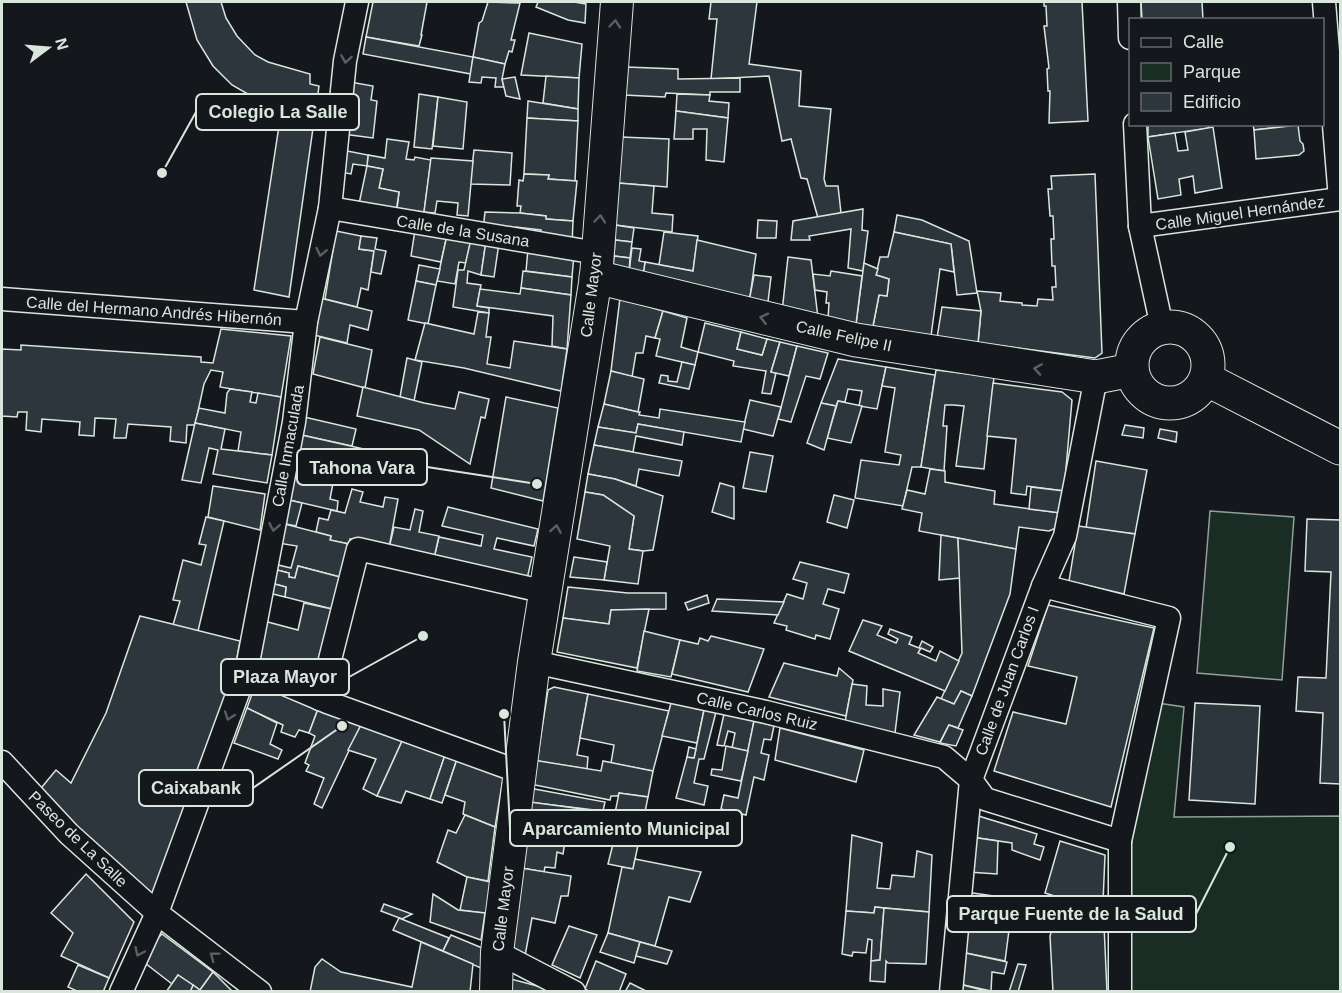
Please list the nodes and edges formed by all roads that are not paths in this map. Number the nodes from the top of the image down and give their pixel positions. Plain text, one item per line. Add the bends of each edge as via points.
1 (357, 2) edge
2 (617, 2) edge
3 (1129, 2) edge
4 (1324, 2) edge
5 (1130, 18) edge
6 (1135, 126) edge
7 (1340, 199) edge
8 (330, 208) junction
9 (1140, 226) junction
10 (596, 265) junction
11 (2, 299) edge
12 (306, 322) junction
13 (1162, 327) junction
14 (1132, 370) junction
15 (1095, 378) junction
16 (1206, 379) junction
17 (1341, 448) edge
18 (1042, 586) junction
19 (546, 589) junction
20 (534, 662) junction
21 (247, 668) junction
22 (320, 699) junction
23 (2, 762) edge
24 (521, 764) junction
25 (971, 780) junction
26 (1120, 841) junction
27 (157, 913) junction
28 (497, 952) junction
29 (121, 992) edge
30 (260, 992) edge
31 (496, 992) edge
32 (574, 992) edge
33 (951, 992) edge
34 (1120, 992) edge

1 -> 8 street, Calle Inmaculada via 345,61
10 -> 2 street, Calle Mayor
3 - 5 street
4 - 7 street
6 - 9 street
7 - 9 street, Calle Miguel Hernández
8 - 10 street, Calle de la Susana
8 -> 12 street, Calle Inmaculada
9 - 13 street
15 -> 10 main road, Calle Felipe II via 856,340
19 -> 10 street, Calle Mayor
11 - 12 street, Calle del Hermano Andrés Hibernón
12 -> 21 street, Calle Inmaculada via 294,422
13 - 14 main road via 1139,343
13 - 16 main road via 1185,329 1203,345 1207,356
14 - 15 main road
14 - 16 main road via 1143,392 1165,402 1190,398
15 - 18 street, Calle de Juan Carlos I via 1065,536
16 - 17 main road
18 - 25 street, Calle de Juan Carlos I
18 - 26 street via 1169,618
19 - 20 street, Calle Mayor
19 - 22 street via 358,549
20 - 24 street, Calle Mayor
20 - 25 street, Calle Carlos Ruiz via 766,712 944,756
21 - 22 street
21 -> 27 street, Calle Inmaculada
22 - 24 street
23 - 27 street, Paseo de La Salle via 69,834
24 - 28 street, Calle Mayor
25 - 26 street, Calle Carlos Ruiz via 985,800
25 - 33 street, Calle de Juan Carlos I
26 - 34 street
27 -> 29 street, Calle Inmaculada
30 -> 27 street, Paseo de La Salle
28 - 31 street, Calle Mayor
28 - 32 street

